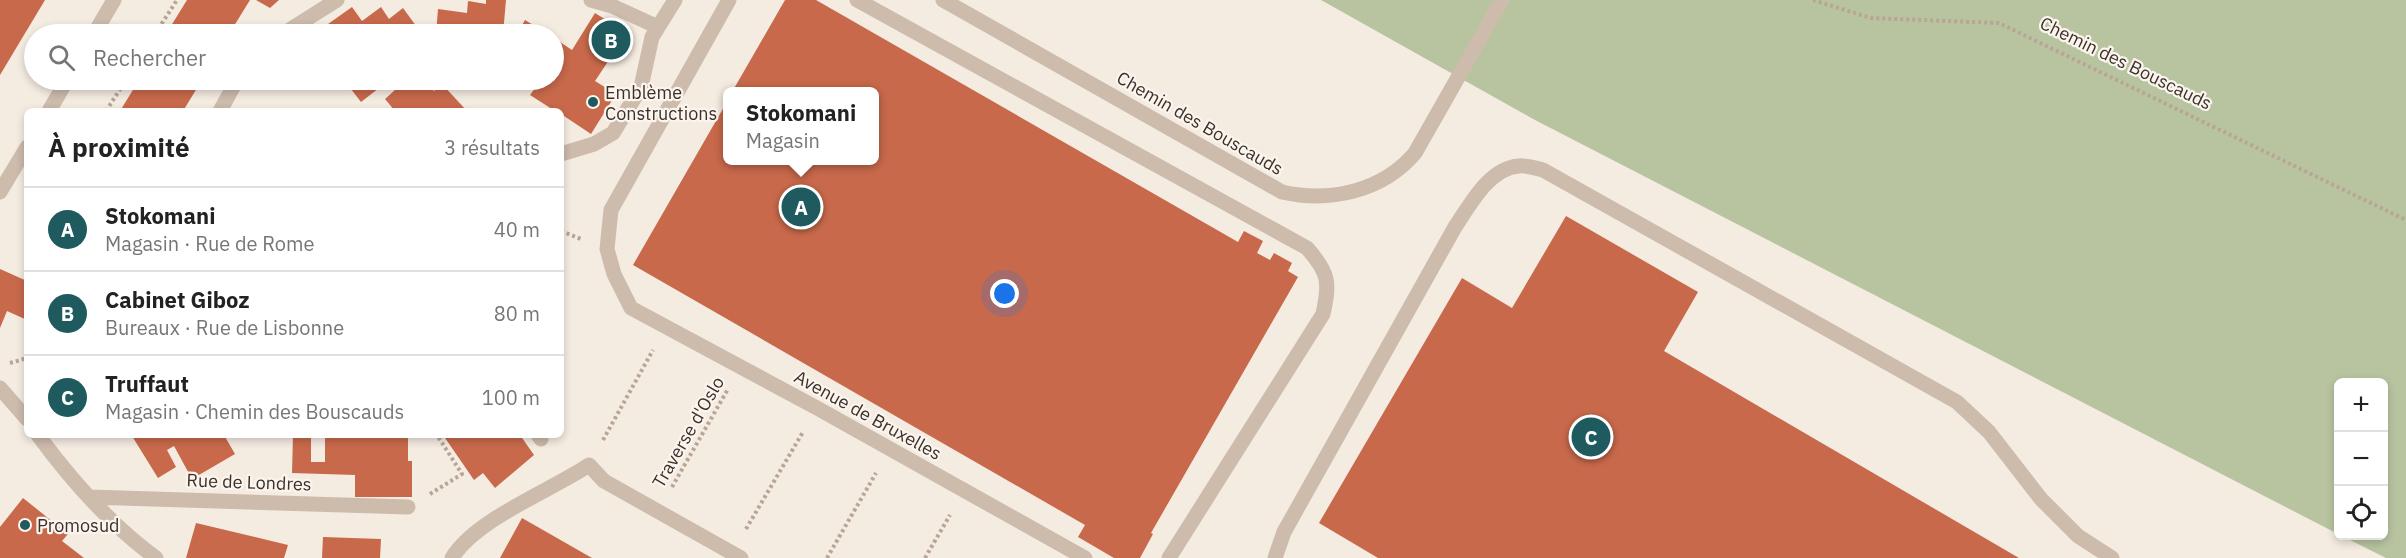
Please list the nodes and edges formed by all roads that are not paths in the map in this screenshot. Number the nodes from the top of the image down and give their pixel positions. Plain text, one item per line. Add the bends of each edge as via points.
1 (114, 0) edge
2 (337, 0) edge
3 (591, 0) edge
4 (675, 0) edge
5 (729, 0) edge
6 (857, 0) edge
7 (943, 0) edge
8 (1502, 0) edge
9 (100, 24) edge
10 (298, 24) edge
11 (658, 27) junction
12 (61, 90) edge
13 (232, 90) edge
14 (51, 108) edge
15 (222, 108) edge
16 (24, 152) edge
17 (564, 153) edge
18 (0, 192) edge
19 (0, 388) edge
20 (24, 416) edge
21 (44, 438) edge
22 (89, 497) junction
23 (408, 507) road end
24 (737, 556) edge
25 (156, 558) edge
26 (452, 558) edge
27 (1085, 558) edge
28 (1169, 558) edge
29 (1275, 558) edge
30 (2112, 558) edge

1 - 9 street
2 - 10 street
3 - 11 street
4 - 11 street
5 - 27 street, Avenue de Bruxelles via 611,210 607,249 631,308
6 - 28 street via 1307,248 1325,269 1328,291 1323,314
7 - 8 street, Chemin des Bouscauds via 1282,192 1330,197 1378,183 1415,153
11 - 17 street via 652,37 641,87 613,133
12 - 14 street
13 - 15 street
16 - 18 street
19 - 20 street
21 - 22 street
22 - 23 street, Rue de Londres
22 - 25 street
24 - 26 street via 604,481 589,465 499,516
29 - 30 street via 1284,532 1455,227 1479,192 1500,173 1518,166 1543,170 1957,402 1989,432 2041,499 2078,536

